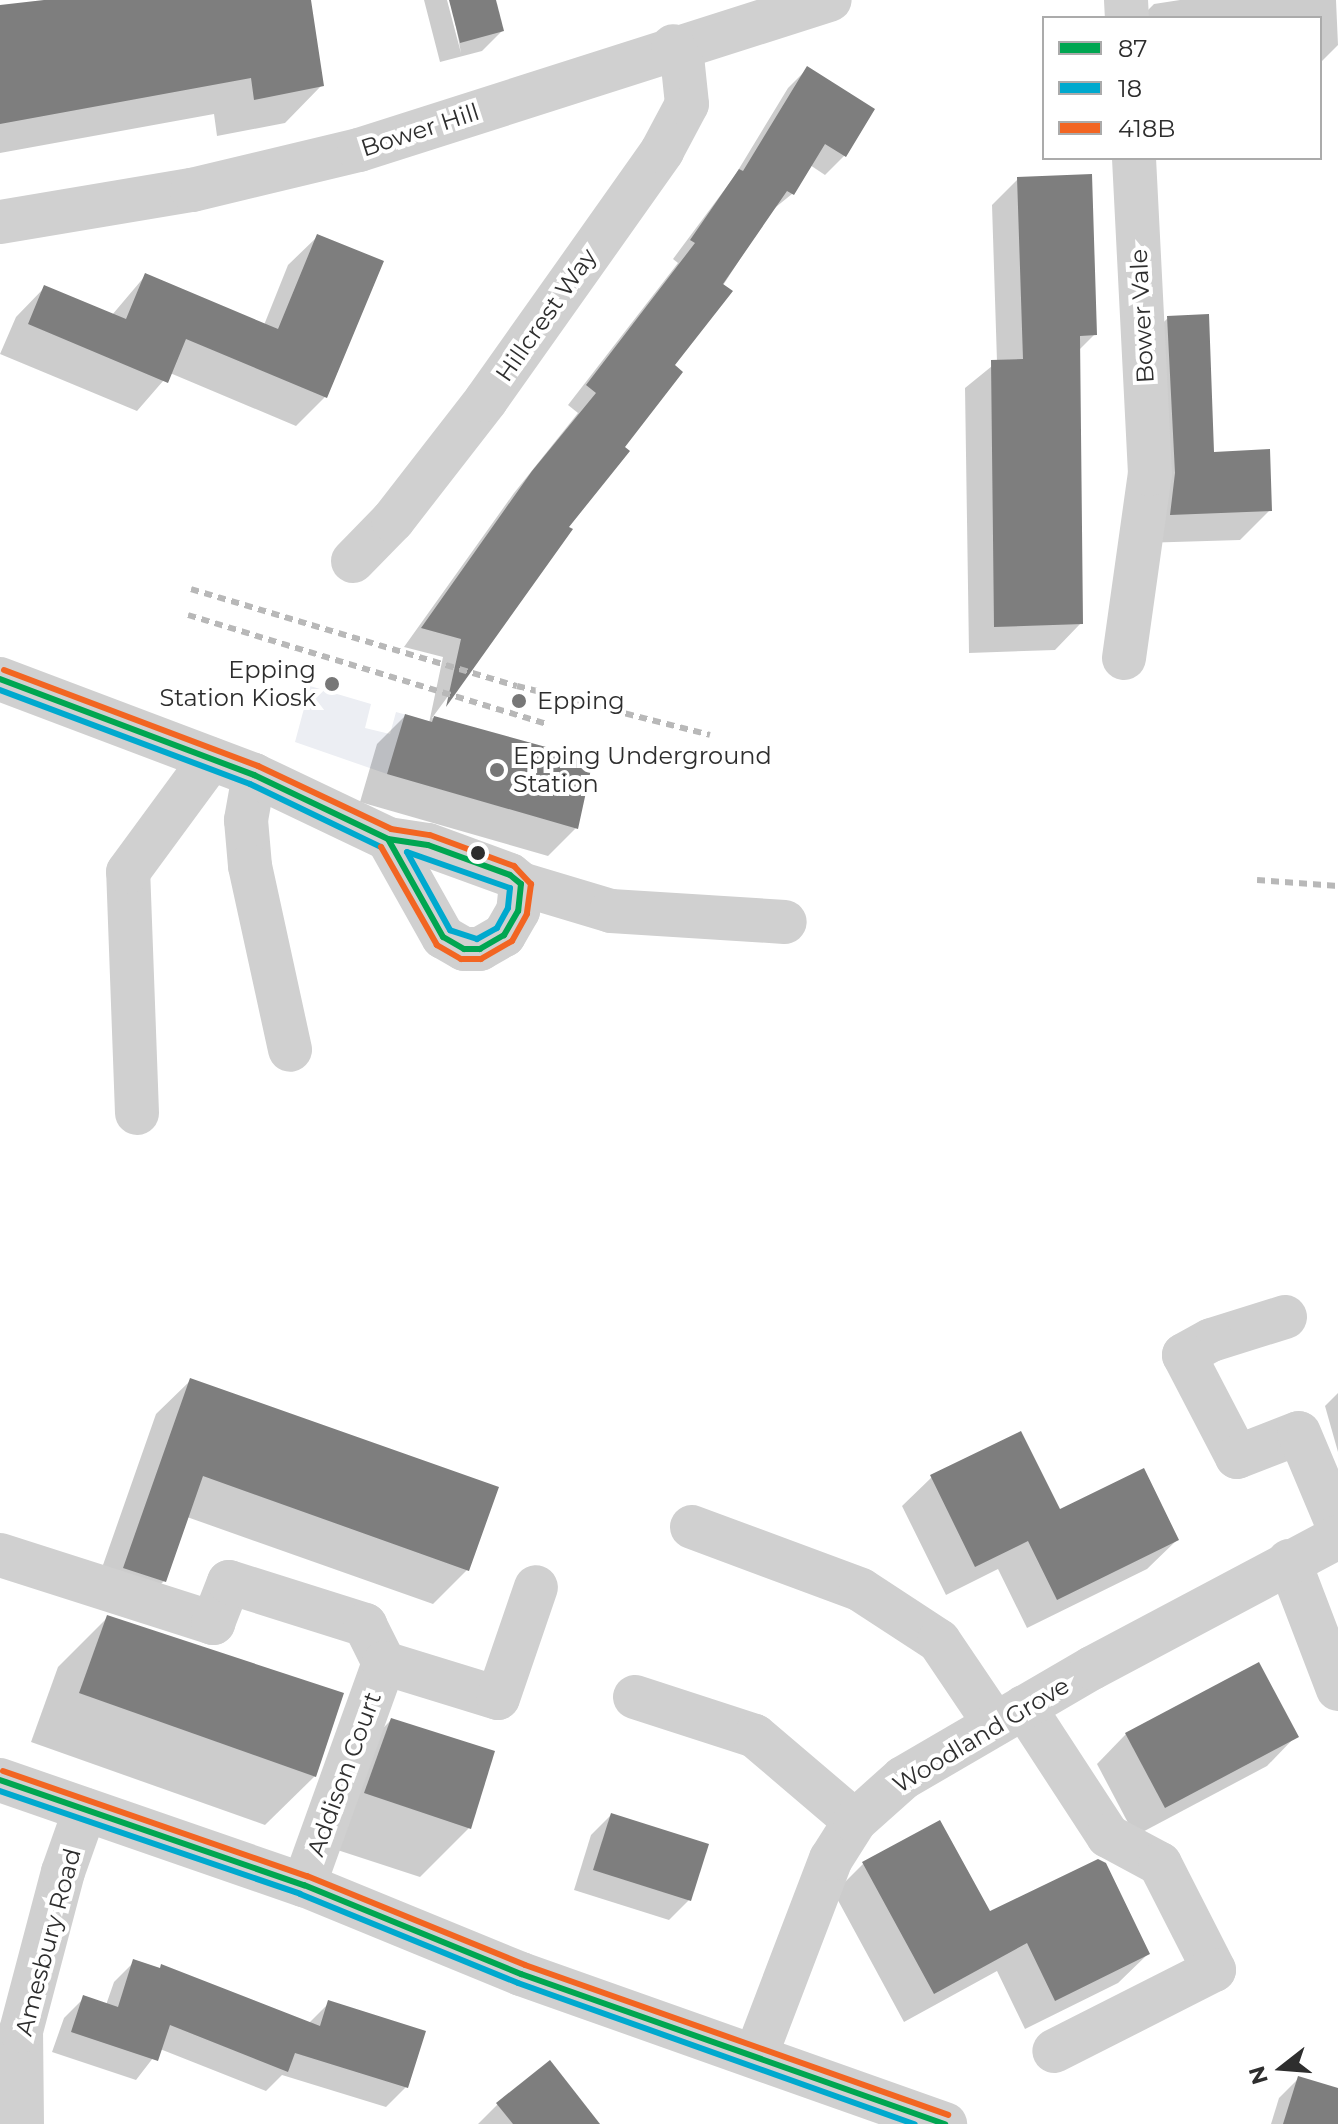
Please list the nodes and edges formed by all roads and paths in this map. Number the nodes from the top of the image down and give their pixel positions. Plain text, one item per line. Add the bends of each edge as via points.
1 (830, 0) edge
2 (673, 46) junction
3 (1134, 160) edge
4 (0, 222) edge
5 (353, 561) dead end
6 (1124, 658) dead end
7 (0, 679) edge
8 (211, 759) junction
9 (254, 775) junction
10 (388, 839) junction
11 (521, 884) junction
12 (785, 922) dead end
13 (290, 1050) dead end
14 (137, 1113) dead end
15 (1285, 1317) dead end
16 (1338, 1526) edge
17 (692, 1527) dead end
18 (1338, 1537) edge
19 (0, 1555) edge
20 (1289, 1561) junction
21 (536, 1587) dead end
22 (384, 1663) junction
23 (1338, 1689) edge
24 (635, 1697) dead end
25 (1010, 1715) junction
26 (0, 1780) edge
27 (85, 1810) junction
28 (855, 1821) junction
29 (304, 1885) junction
30 (1054, 2051) dead end
31 (756, 2055) junction
32 (22, 2124) edge
33 (945, 2124) edge

1 - 2 street, Bower Hill
2 - 4 street, Bower Hill via 359,150 192,190
2 - 5 street, Hillcrest Way via 683,67 687,104 662,151 486,400 393,520
3 - 6 street, Bower Vale via 1150,474
7 - 8 street
8 - 9 street
8 - 14 street via 128,872
9 - 10 street
9 - 13 street via 246,820
10 - 11 street via 428,845
10 - 11 street via 424,911 443,937 464,949 480,949 504,935 518,911
11 - 12 street via 611,911
15 - 16 street via 1211,1340 1184,1355 1237,1457 1299,1433
17 - 25 street via 874,1599 939,1641
18 - 20 street, Woodland Grove
19 - 22 street, Addison Court via 213,1623 229,1582 365,1625
20 - 23 street
20 - 25 street, Woodland Grove
21 - 22 street, Addison Court via 498,1698
22 - 29 street, Addison Court
24 - 28 street via 755,1736
25 - 28 street, Woodland Grove via 903,1778
25 - 30 street via 1108,1836 1160,1864 1214,1970
26 - 27 street
27 - 29 street
27 - 32 street, Amesbury Road via 21,2031
28 - 31 street, Woodland Grove via 831,1859
29 - 31 street via 521,1974
31 - 33 street

